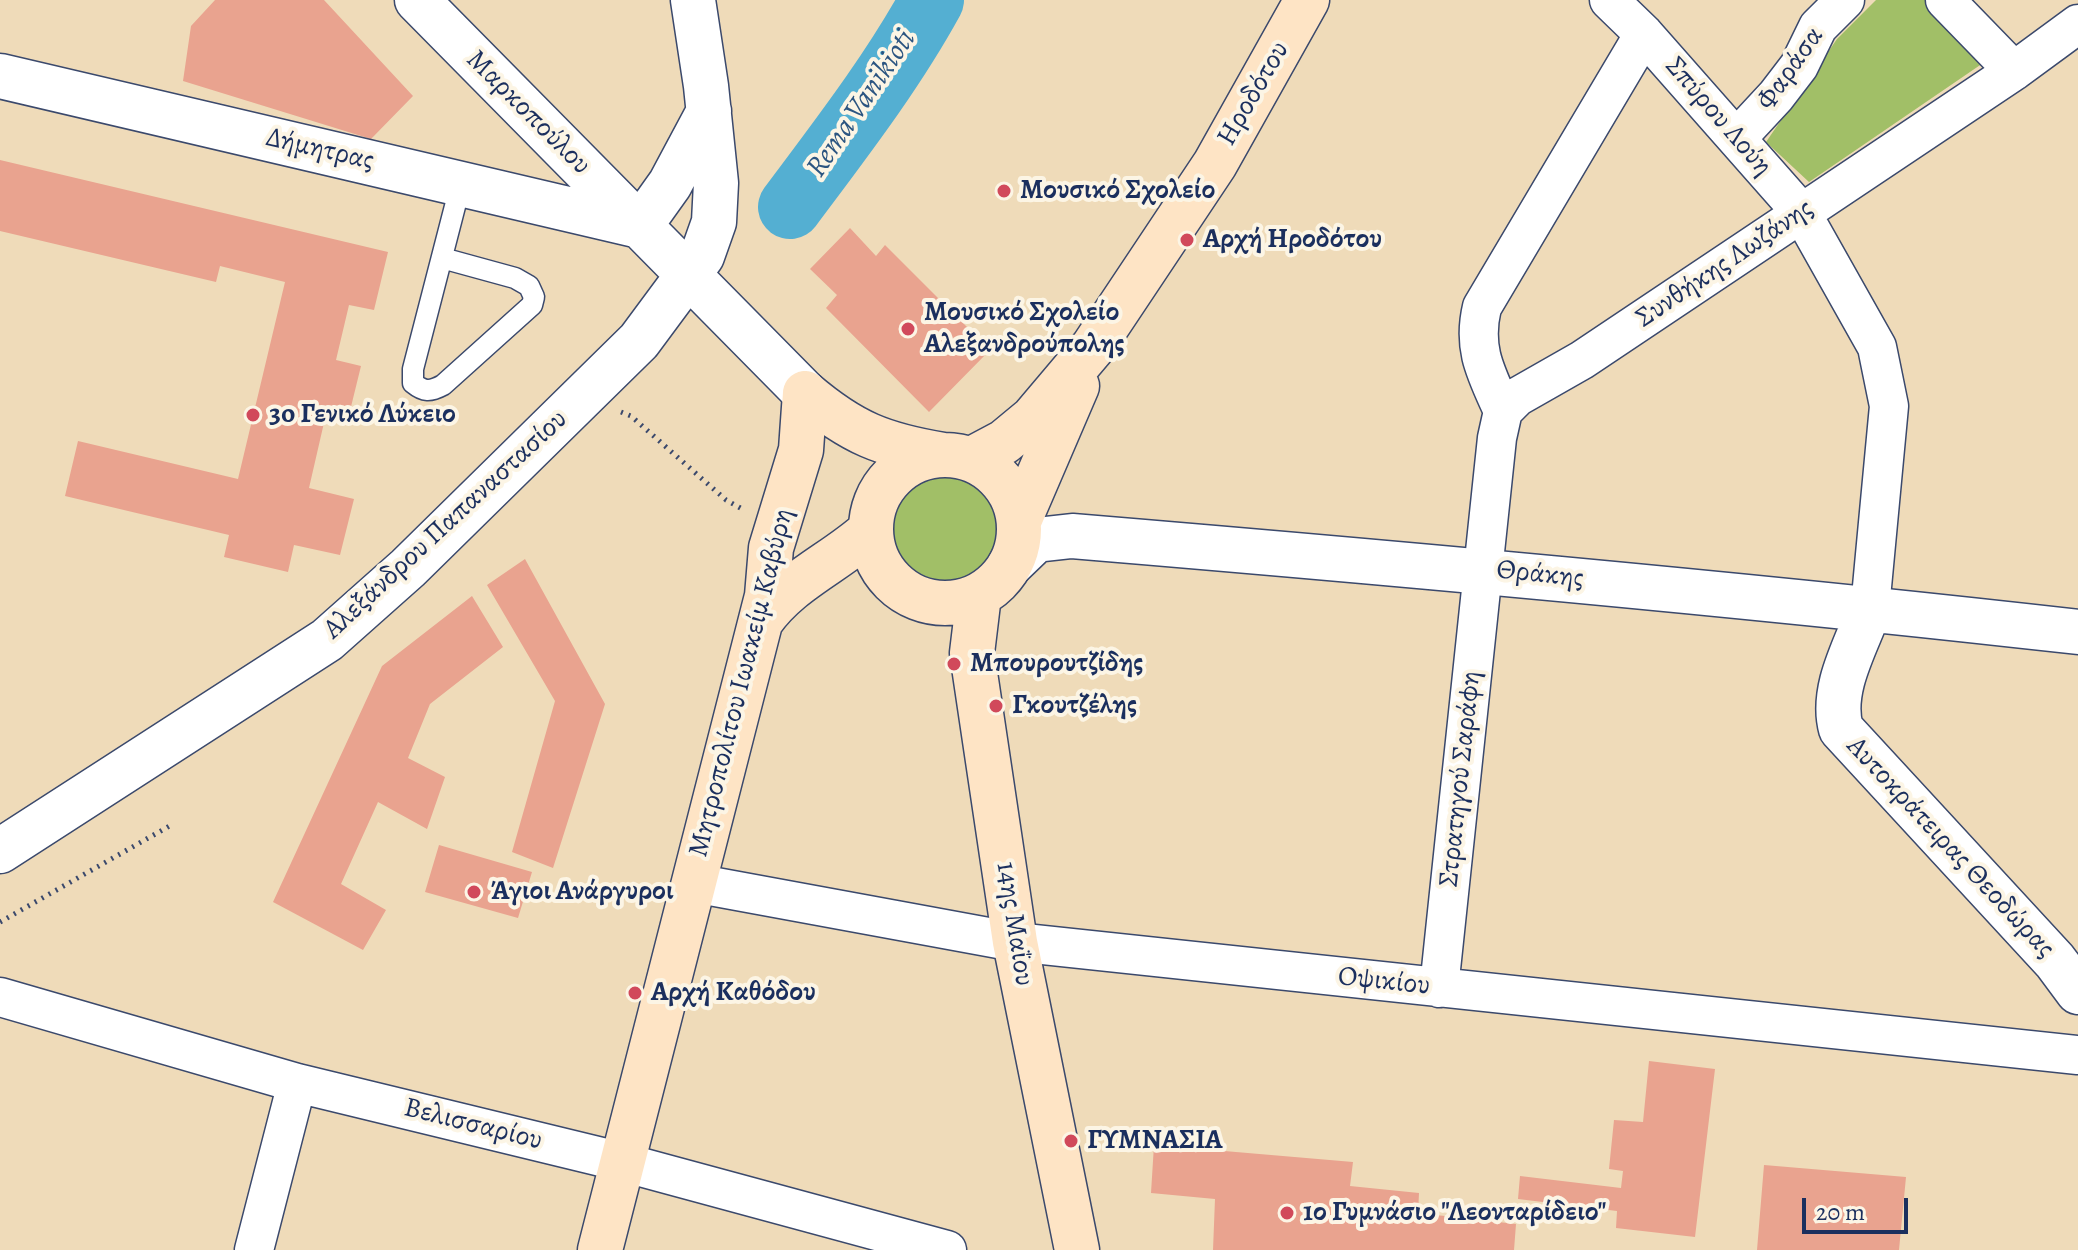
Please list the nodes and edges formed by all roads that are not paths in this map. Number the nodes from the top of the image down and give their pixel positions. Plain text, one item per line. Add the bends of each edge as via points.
1 (417, 0) edge
2 (693, 0) edge
3 (1307, 0) edge
4 (1609, 0) edge
5 (1845, 0) edge
6 (1945, 0) edge
7 (2078, 24) edge
8 (1644, 34) junction
9 (2014, 71) junction
10 (0, 76) edge
11 (709, 111) junction
12 (1737, 138) junction
13 (461, 183) junction
14 (1801, 212) junction
15 (640, 226) junction
16 (442, 258) junction
17 (689, 275) junction
18 (745, 332) junction
19 (639, 341) junction
20 (1093, 347) junction
21 (805, 393) junction
22 (1503, 411) junction
23 (957, 457) junction
24 (873, 517) junction
25 (1019, 521) junction
26 (1010, 565) junction
27 (1483, 570) junction
28 (979, 595) junction
29 (1870, 608) junction
30 (761, 621) junction
31 (2078, 632) edge
32 (0, 851) edge
33 (694, 883) junction
34 (1015, 942) junction
35 (1439, 988) junction
36 (2078, 992) edge
37 (0, 997) edge
38 (2078, 1055) edge
39 (297, 1083) junction
40 (622, 1162) junction
41 (254, 1250) edge
42 (600, 1250) edge
43 (947, 1250) edge
44 (1077, 1250) edge

1 - 15 street, Μαρκοπούλου
2 - 11 street, Αλεξάνδρου Παπαναστασίου
3 - 20 main road, Ηροδότου via 1215,164
4 - 8 street, Σπύρου Λούη
5 - 12 street, Φαράσα via 1818,27 1799,66 1776,96
6 - 9 street
7 - 9 street, Συνθήκης Λωζάνης
8 - 12 street, Σπύρου Λούη
8 - 22 street via 1482,307 1479,351
9 - 14 street, Συνθήκης Λωζάνης
10 - 13 street, Δήμητρας
11 - 15 street via 670,184
11 - 17 street, Αλεξάνδρου Παπαναστασίου via 716,208 708,245
12 - 14 street, Σπύρου Λούη
13 - 15 street, Δήμητρας
13 - 16 lane
14 - 22 street, Συνθήκης Λωζάνης via 1582,360 1531,387
14 - 29 street, Σπύρου Λούη via 1877,347 1889,406
15 - 17 street, Μαρκοπούλου
16 - 16 lane via 413,369 413,383 422,390 443,385 532,305 534,297 529,286 515,278
17 - 18 street, Μαρκοπούλου
17 - 19 street, Αλεξάνδρου Παπαναστασίου
18 - 19 street, Αλεξάνδρου Παπαναστασίου via 690,326
18 - 21 street, Μαρκοπούλου
19 - 32 street, Αλεξάνδρου Παπαναστασίου via 408,568 327,640
20 - 23 main road, Ηροδότου via 1033,418 1004,442
20 - 25 main road, Ηροδότου
21 - 23 main road via 828,413 879,441
21 - 24 main road via 850,451 874,493
21 - 30 main road, Μητροπολίτου Ιωακείμ Καβύρη via 801,450 771,548
22 - 27 street
23 - 24 main road via 921,459 901,469 886,484
23 - 25 main road via 989,469 1004,484
24 - 28 main road via 876,555 907,593 956,602
24 - 30 main road via 844,554 782,595
25 - 26 main road
26 - 27 street, Θράκης via 1036,540 1072,536
26 - 28 main road
27 - 29 street, Θράκης
27 - 35 street, Στρατηγού Σαράφη
28 - 34 main road, 14ης Μαΐου via 972,653
29 - 31 street, Θράκης
29 - 36 street, Αυτοκράτειρας Θεοδώρας via 1837,694 1841,729
30 - 33 main road, Μητροπολίτου Ιωακείμ Καβύρη
33 - 34 street, Οψικίου
33 - 40 main road, Μητροπολίτου Ιωακείμ Καβύρη
34 - 35 street, Οψικίου
34 - 44 main road, 14ης Μαΐου
35 - 38 street, Οψικίου
37 - 39 street, Βελισσαρίου
39 - 40 street, Βελισσαρίου
39 - 41 street
40 - 42 main road, Μητροπολίτου Ιωακείμ Καβύρη
40 - 43 street, Βελισσαρίου

